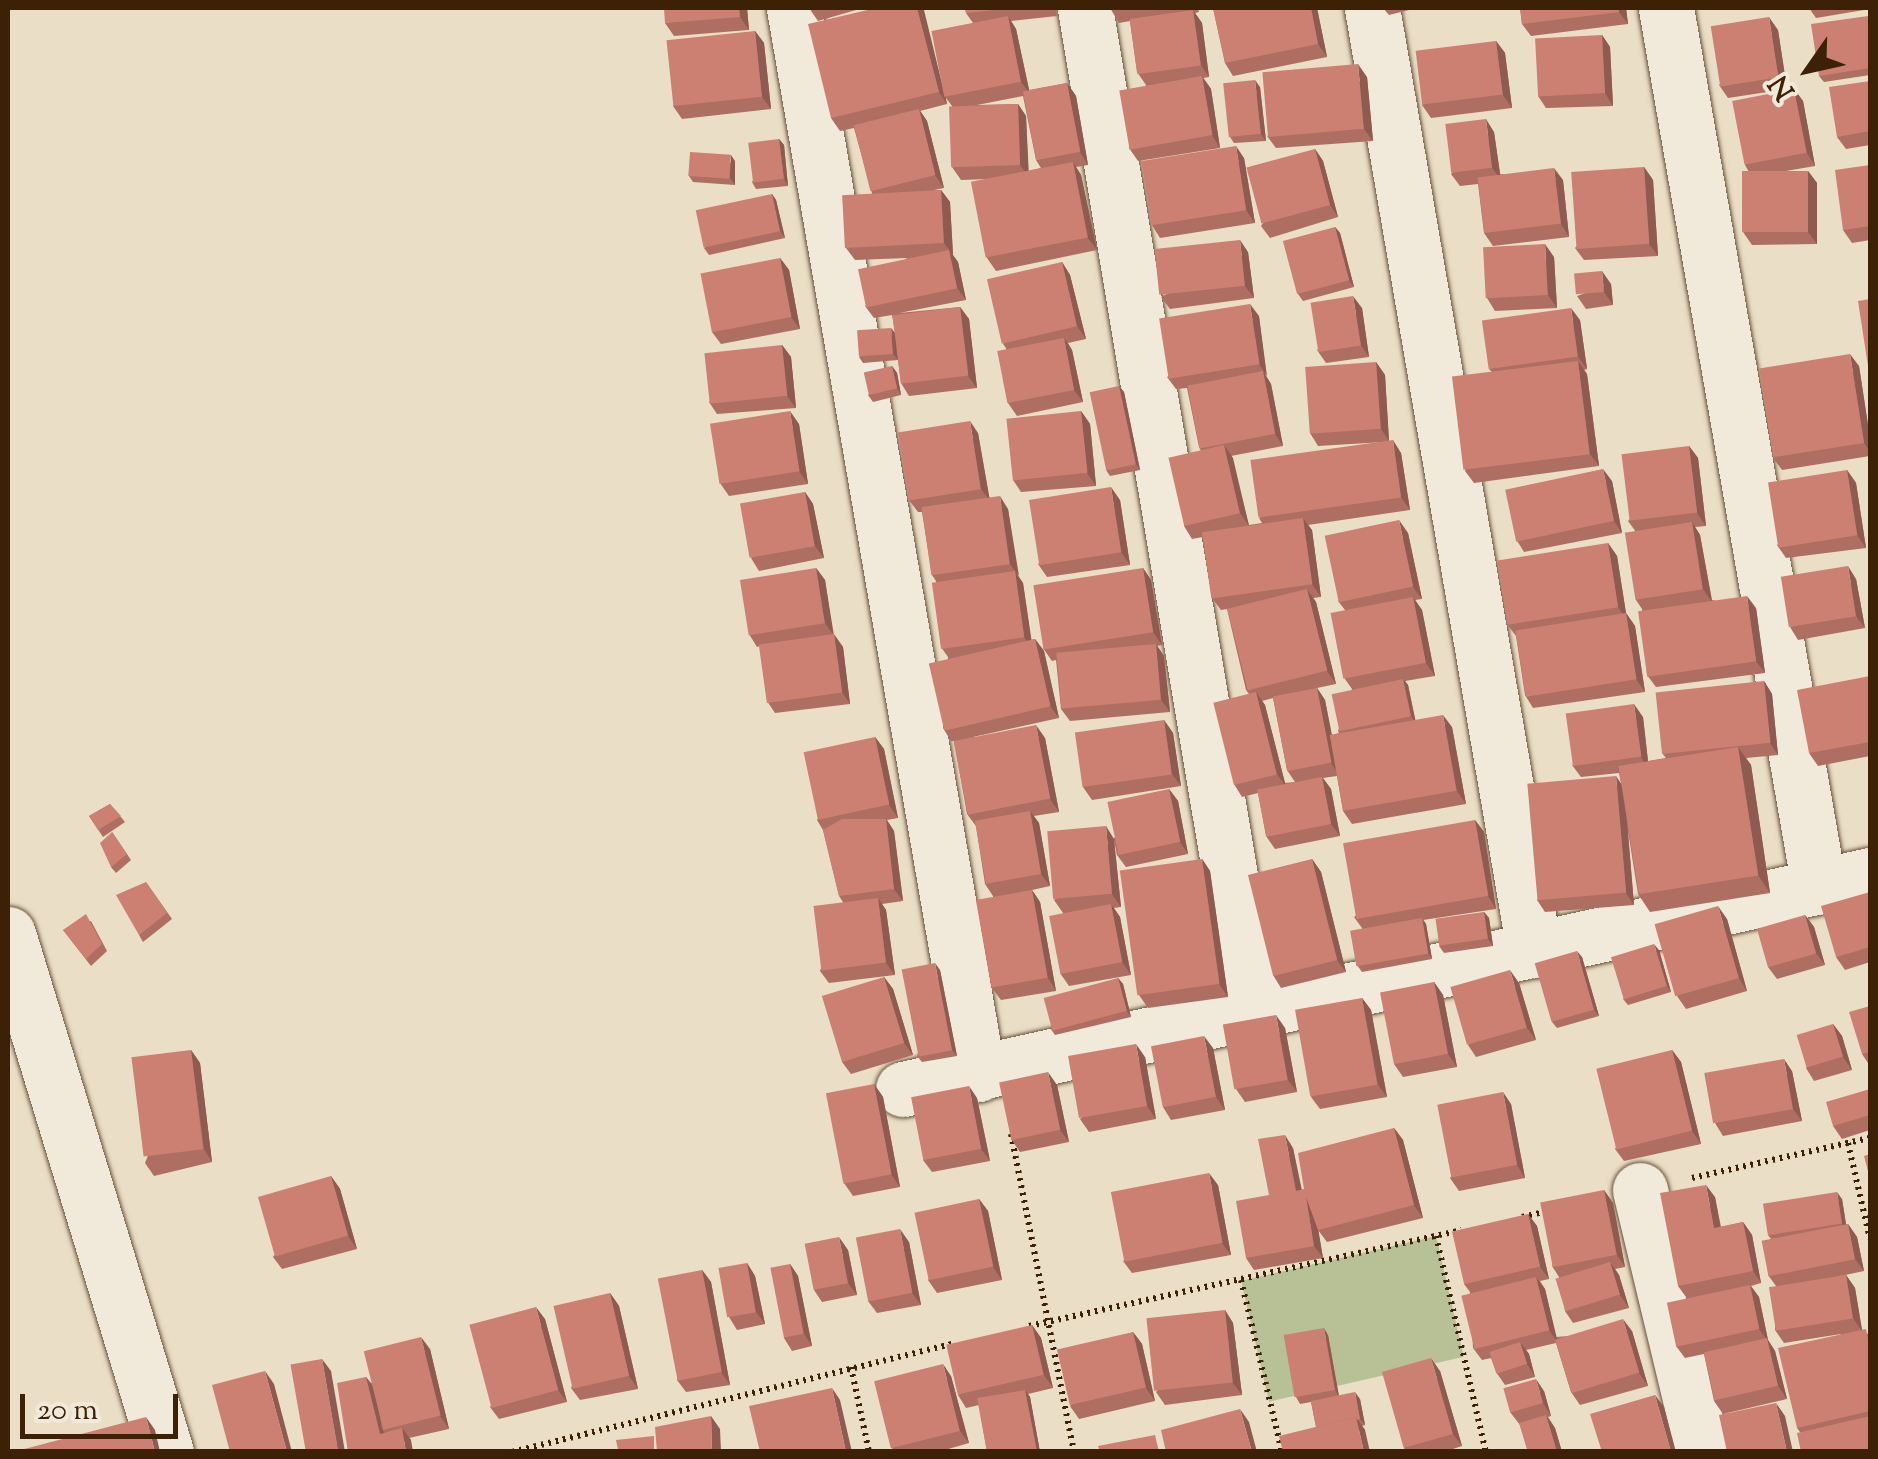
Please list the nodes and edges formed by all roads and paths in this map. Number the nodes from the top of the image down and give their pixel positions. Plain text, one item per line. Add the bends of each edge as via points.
1 (794, 8) edge
2 (1085, 8) edge
3 (1372, 8) edge
4 (1666, 8) edge
5 (1845, 881) edge
6 (8, 934) edge
7 (1534, 950) junction
8 (1254, 1012) junction
9 (988, 1072) junction
10 (903, 1089) dead end
11 (1870, 1138) edge
12 (1848, 1143) junction
13 (1640, 1190) junction
14 (1510, 1219) edge
15 (1474, 1228) edge
16 (1436, 1236) junction
17 (1870, 1239) edge
18 (1241, 1280) junction
19 (1046, 1322) junction
20 (1011, 1330) edge
21 (958, 1343) edge
22 (851, 1367) junction
23 (166, 1452) edge
24 (512, 1452) edge
25 (869, 1452) edge
26 (1074, 1452) edge
27 (1282, 1452) edge
28 (1486, 1452) edge
29 (1703, 1452) edge

1 - 9 street
2 - 8 street
3 - 7 street
4 - 5 street
5 - 7 street
6 - 23 street
7 - 8 street
8 - 9 street
9 - 10 street
9 - 19 path
11 - 12 path
12 - 13 path
12 - 17 path
13 - 14 path
13 - 29 street
15 - 16 path
16 - 18 path
16 - 28 path
18 - 19 path
18 - 27 path
19 - 20 path
19 - 26 path
21 - 22 path
22 - 24 path
22 - 25 path

